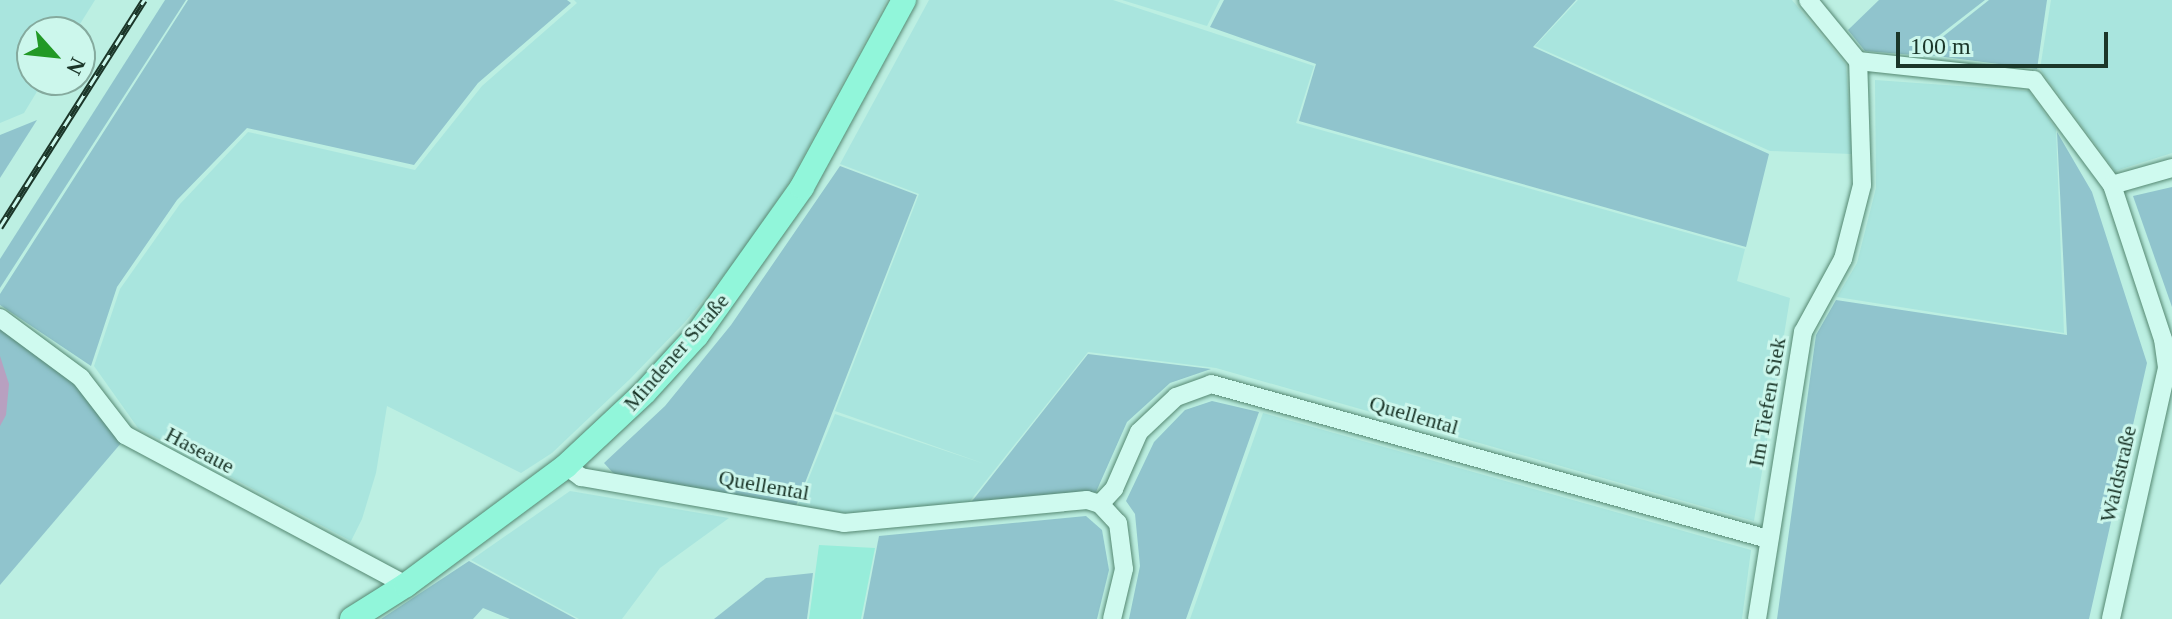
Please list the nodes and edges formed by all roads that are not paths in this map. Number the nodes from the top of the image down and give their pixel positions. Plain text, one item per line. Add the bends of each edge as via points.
1 (904, 0) edge
2 (1808, 0) edge
3 (1858, 61) junction
4 (2172, 168) edge
5 (2112, 185) junction
6 (0, 318) edge
7 (2167, 339) edge
8 (566, 466) junction
9 (1100, 504) junction
10 (1768, 539) junction
11 (406, 585) junction
12 (352, 619) edge
13 (1112, 619) edge
14 (1757, 619) edge
15 (2111, 619) edge

1 - 8 main road, Mindener Straße via 802,187 751,263 697,335
2 - 3 street
3 - 5 street, Waldstraße via 2034,80
3 - 10 street, Im Tiefen Siek via 1862,185 1843,259 1803,332
4 - 5 street
5 - 7 street, Waldstraße
6 - 11 street, Haseaue via 81,378 125,435
7 - 15 street, Waldstraße via 2167,368
8 - 9 street, Quellental via 581,477 844,523 1087,500
8 - 11 main road, Mindener Straße
9 - 10 street, Quellental via 1114,489 1139,432 1176,397 1211,384
9 - 13 street via 1118,523 1124,569
10 - 14 street, Im Tiefen Siek
11 - 12 main road, Mindener Straße

